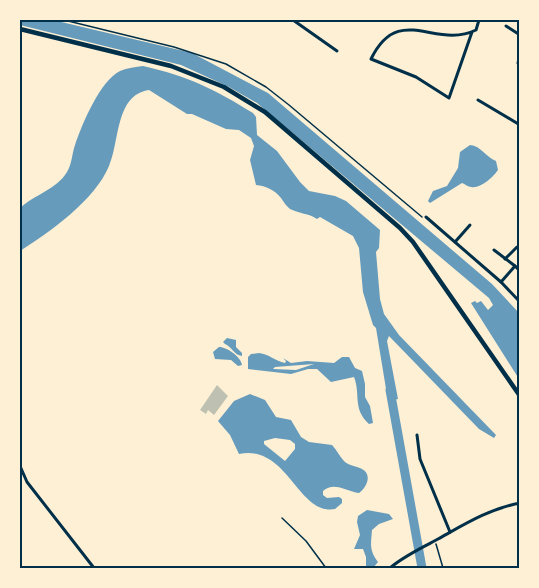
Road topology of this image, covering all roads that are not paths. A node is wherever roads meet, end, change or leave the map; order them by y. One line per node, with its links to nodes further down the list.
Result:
1 (292, 20): 7 (street)
2 (480, 20): 5 (street)
3 (506, 26): 6 (street)
4 (20, 29): 22 (main road)
5 (472, 32): 5 (street)
6 (519, 35)
7 (337, 51)
8 (519, 55): 9 (street)
9 (519, 67)
10 (478, 100): 11 (street)
11 (519, 124)
12 (426, 218): 14 (street)
13 (470, 225): 14 (street)
14 (455, 242): 20 (street)
15 (517, 247): 17 (street)
16 (494, 250): 17 (street)
17 (505, 259): 18 (street)
18 (514, 266): 19 (street); 20 (street)
19 (519, 271)
20 (501, 282): 21 (street)
21 (519, 302)
22 (519, 396)
23 (417, 435): 27 (street)
24 (20, 466): 28 (street)
25 (519, 503): 27 (street)
26 (282, 518): 29 (lane)
27 (450, 532): 30 (street)
28 (94, 568)
29 (326, 568)
30 (390, 568)

